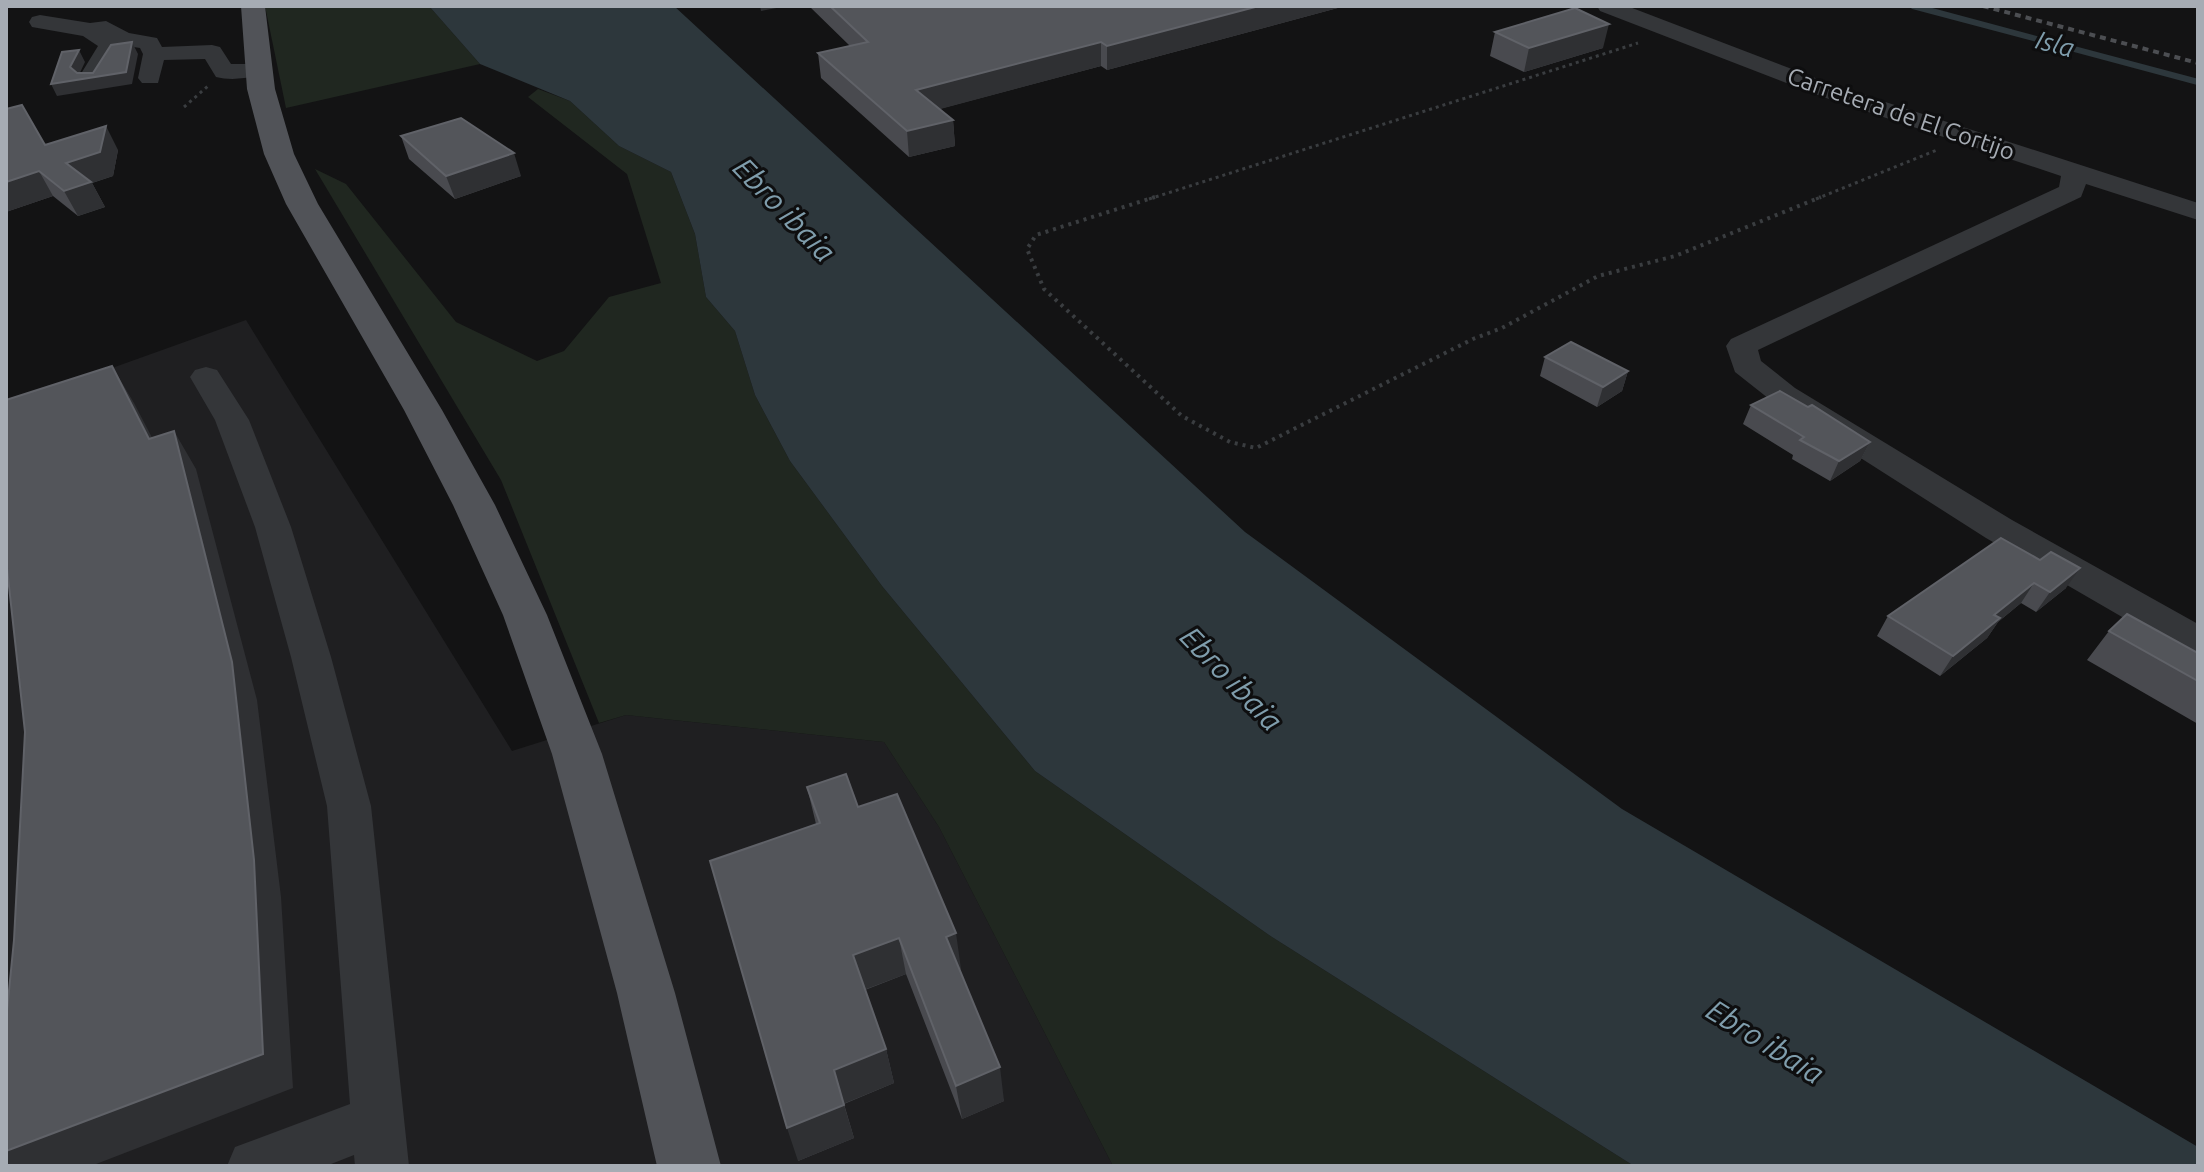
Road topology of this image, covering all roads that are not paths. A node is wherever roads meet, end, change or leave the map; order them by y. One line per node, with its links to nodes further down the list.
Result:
1 (253, 6): 8 (main road)
2 (1608, 6): 9 (street, Carretera de El Cortijo)
3 (40, 22): 4 (street)
4 (90, 30): 5 (street); 6 (street)
5 (154, 54): 7 (street); 8 (street)
6 (91, 77)
7 (150, 78)
8 (259, 79): 15 (main road)
9 (2074, 172): 10 (street, Carretera de El Cortijo); 12 (street)
10 (2198, 212)
11 (206, 377): 13 (street)
12 (2198, 639)
13 (380, 1143): 14 (street)
14 (254, 1166)
15 (689, 1166)

